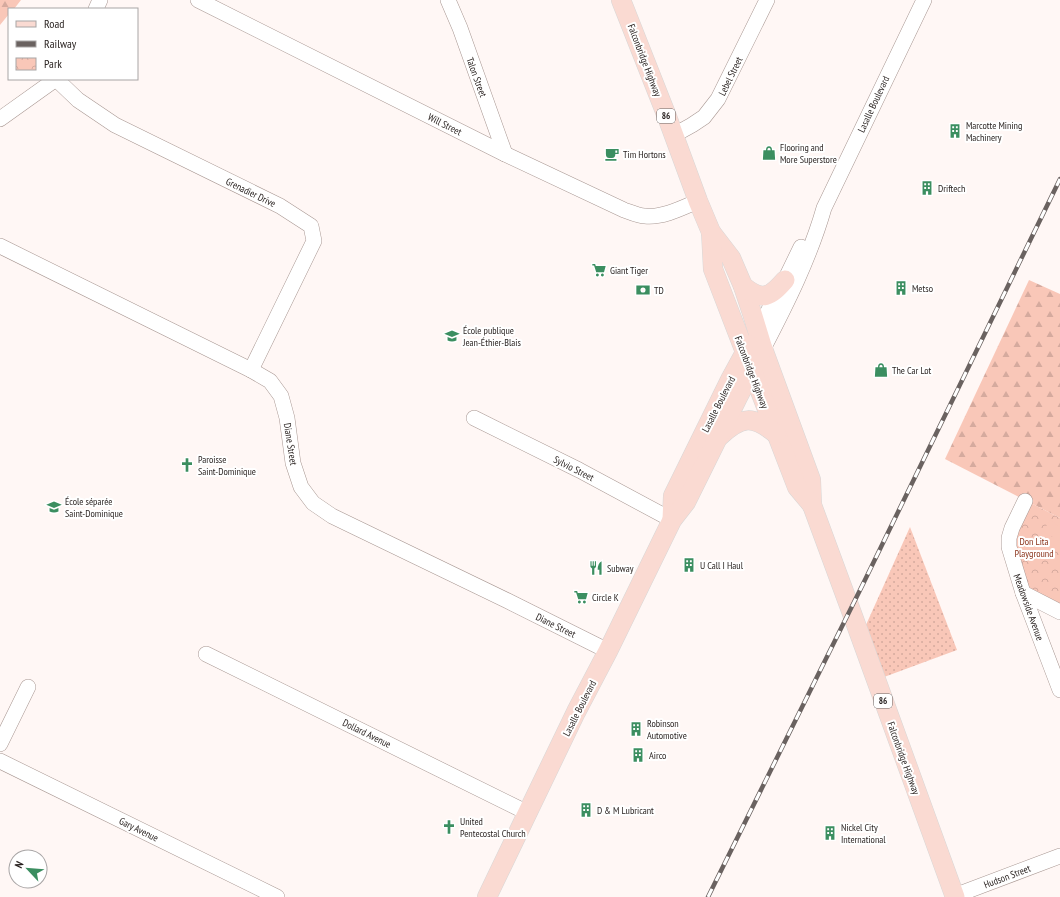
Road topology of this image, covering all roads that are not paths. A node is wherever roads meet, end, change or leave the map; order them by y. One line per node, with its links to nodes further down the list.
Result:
1 (198, 0): 10 (street, Will Street)
2 (448, 0): 10 (street, Talon Street)
3 (621, 0): 9 (main road, Falconbridge Highway / 86)
4 (767, 0): 9 (street, Lebel Street)
5 (924, 0): 12 (street, Lasalle Boulevard)
6 (55, 80): 8 (street)
7 (57, 80): 20 (street, Grenadier Drive)
8 (0, 119)
9 (674, 135): 11 (main road, Falconbridge Highway / 86)
10 (505, 154): 11 (street, Will Street)
11 (698, 201): 13 (main road, Falconbridge Highway / 86)
12 (824, 208): 15 (street, Lasalle Boulevard); 18 (street, Lasalle Boulevard)
13 (711, 232): 16 (main road, Falconbridge Highway / 86); 19 (main road, Falconbridge Highway / 86)
14 (0, 246): 20 (street, Diane Street)
15 (785, 280): 16 (main road); 17 (street, Lasalle Boulevard)
16 (743, 286): 17 (main road, Falconbridge Highway / 86)
17 (758, 330): 18 (main road, Falconbridge Highway / 86); 19 (main road, Lasalle Boulevard)
18 (764, 349): 21 (main road, Lasalle Boulevard); 26 (main road, Falconbridge Highway / 86)
19 (745, 353): 21 (main road, Falconbridge Highway / 86); 27 (main road, Lasalle Boulevard)
20 (251, 370): 30 (street, Diane Street)
21 (752, 371): 23 (main road, Falconbridge Highway / 86); 24 (main road, Lasalle Boulevard)
22 (474, 418): 27 (street, Sylvio Street)
23 (776, 434): 24 (main road); 26 (main road, Falconbridge Highway / 86)
24 (718, 436): 27 (main road, Lasalle Boulevard)
25 (1025, 501): 28 (street, Meadowside Avenue)
26 (812, 506): 40 (main road, Falconbridge Highway / 86)
27 (672, 520): 30 (main road, Lasalle Boulevard)
28 (1024, 593): 29 (street); 33 (street, Meadowside Avenue)
29 (1060, 612)
30 (608, 651): 36 (main road, Lasalle Boulevard)
31 (206, 654): 36 (street, Dollard Avenue)
32 (28, 687): 34 (street)
33 (1060, 690)
34 (0, 744)
35 (0, 761): 38 (street, Gary Avenue)
36 (528, 813): 39 (main road, Lasalle Boulevard)
37 (1060, 856): 40 (street, Hudson Street)
38 (278, 897)
39 (487, 897)
40 (954, 897)

